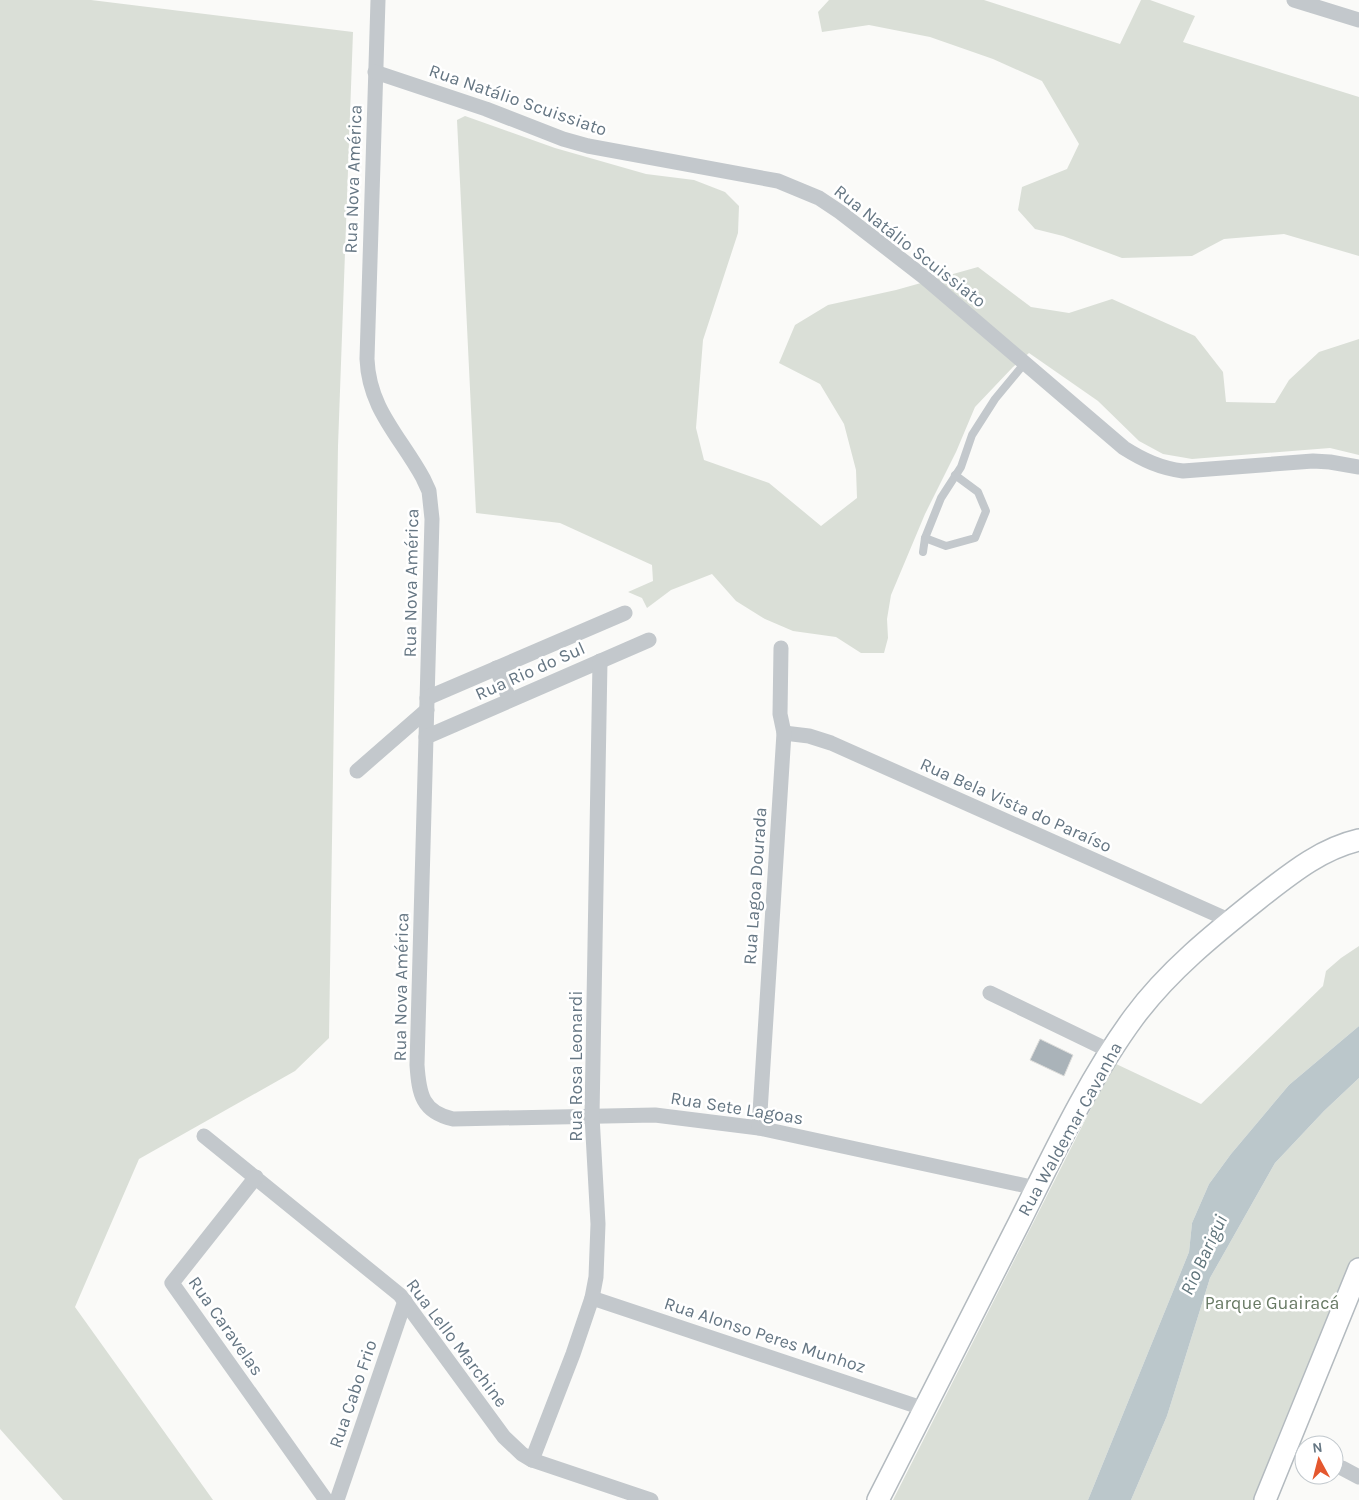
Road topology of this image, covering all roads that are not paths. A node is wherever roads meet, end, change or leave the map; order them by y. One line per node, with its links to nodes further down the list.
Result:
1 (378, 0): 4 (street, Rua Nova América)
2 (1294, 0): 3 (street)
3 (1359, 20)
4 (375, 72): 5 (street, Rua Natálio Scuissiato); 16 (street, Rua Nova América)
5 (1024, 364): 6 (street, Rua Natálio Scuissiato); 7 (lane)
6 (1359, 468)
7 (955, 475): 8 (lane); 8 (lane)
8 (925, 538): 9 (lane)
9 (923, 552)
10 (625, 613): 14 (street, Rua Rio do Sul)
11 (649, 640): 13 (street, Rua Rio do Sul)
12 (781, 648): 17 (street, Rua Lagoa Dourada)
13 (600, 661): 15 (street, Rua Rio do Sul); 25 (street, Rua Rosa Leonardi)
14 (496, 668): 15 (street); 16 (street, Rua Rio do Sul)
15 (510, 700): 18 (street, Rua Rio do Sul)
16 (427, 704): 18 (street, Rua Nova América); 19 (street, Rua Rio do Sul)
17 (784, 732): 21 (street, Rua Bela Vista do Paraíso); 26 (street, Rua Lagoa Dourada)
18 (426, 737): 24 (street, Rua Nova América)
19 (357, 771)
20 (1359, 840): 21 (street, Rua Waldemar Cavanha)
21 (1231, 920): 23 (street, Rua Waldemar Cavanha)
22 (990, 993): 23 (street)
23 (1110, 1051): 29 (street, Rua Waldemar Cavanha)
24 (430, 1108): 25 (street, Rua Sete Lagoas)
25 (592, 1116): 26 (street, Rua Sete Lagoas); 31 (street, Rua Rosa Leonardi)
26 (759, 1128): 29 (street, Rua Sete Lagoas)
27 (204, 1136): 28 (street, Rua Lello Marchine)
28 (256, 1177): 32 (street, Rua Lello Marchine); 37 (street, Rua Caravelas)
29 (1036, 1188): 33 (street, Rua Waldemar Cavanha)
30 (1359, 1269): 41 (street)
31 (592, 1298): 33 (street, Rua Alonso Peres Munhoz); 34 (street, Rua Rosa Leonardi)
32 (405, 1301): 34 (street, Rua Lello Marchine); 38 (street, Rua Cabo Frio)
33 (925, 1409): 40 (street, Rua Waldemar Cavanha)
34 (532, 1460): 39 (street, Rua Lello Marchine)
35 (1344, 1469): 36 (street)
36 (1359, 1477)
37 (326, 1500)
38 (337, 1500)
39 (651, 1500)
40 (878, 1500)
41 (1265, 1500)

